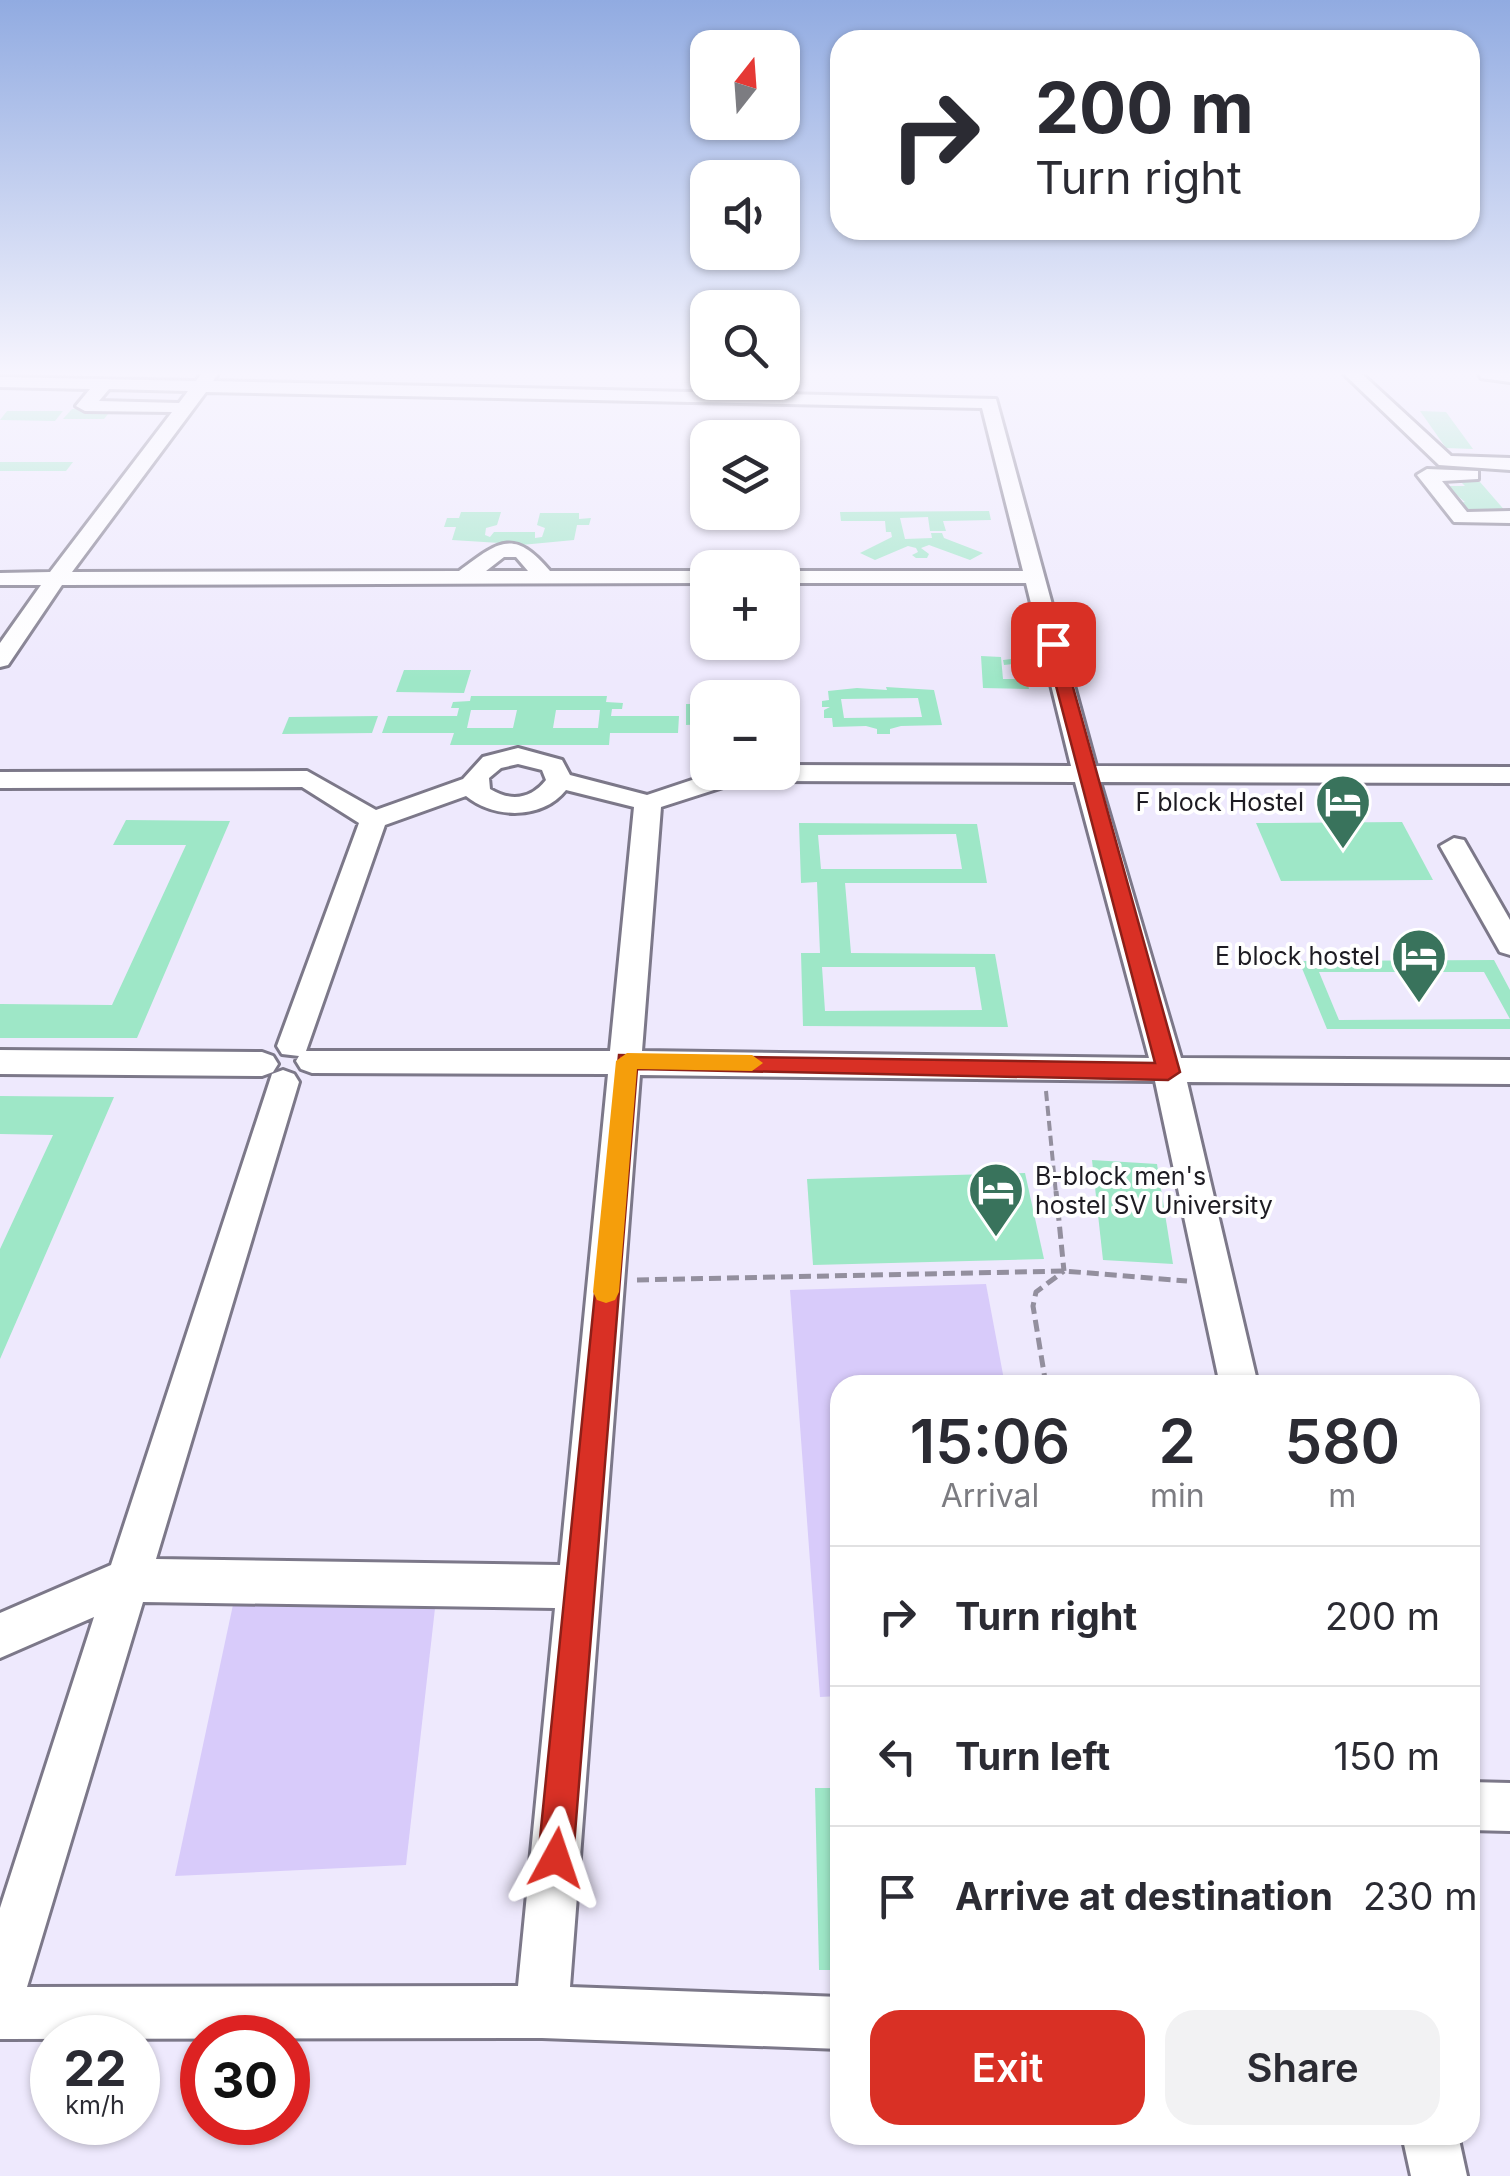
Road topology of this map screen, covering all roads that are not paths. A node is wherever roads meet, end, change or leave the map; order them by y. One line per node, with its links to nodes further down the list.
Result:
1 (134, 476): 9 (street)
2 (1009, 476): 7 (street)
3 (1426, 476): 4 (street)
4 (1510, 517)
5 (690, 577): 9 (street)
6 (800, 577): 7 (street)
7 (1036, 578): 12 (street)
8 (0, 579): 9 (street)
9 (56, 579): 10 (street)
10 (0, 660)
11 (1510, 775): 12 (street)
12 (1086, 776): 16 (street); 23 (street)
13 (0, 780): 17 (street)
14 (560, 780): 15 (street); 15 (street); 16 (street)
15 (474, 784): 17 (street)
16 (648, 803): 20 (street)
17 (374, 820): 22 (street)
18 (1454, 846): 19 (street)
19 (1510, 945)
20 (627, 1061): 22 (street); 23 (street); 27 (street)
21 (0, 1062): 22 (street)
22 (287, 1063): 26 (street)
23 (1168, 1072): 24 (street); 25 (street)
24 (1510, 1072)
25 (1237, 1375)
26 (127, 1580): 27 (street); 28 (street); 31 (street)
27 (580, 1587): 32 (street)
28 (0, 1636)
29 (1480, 1806): 30 (street)
30 (1510, 1808)
31 (4, 1960)
32 (542, 2012): 33 (street); 34 (street)
33 (0, 2013)
34 (830, 2022)
35 (1432, 2145): 36 (street)
36 (1439, 2176)

